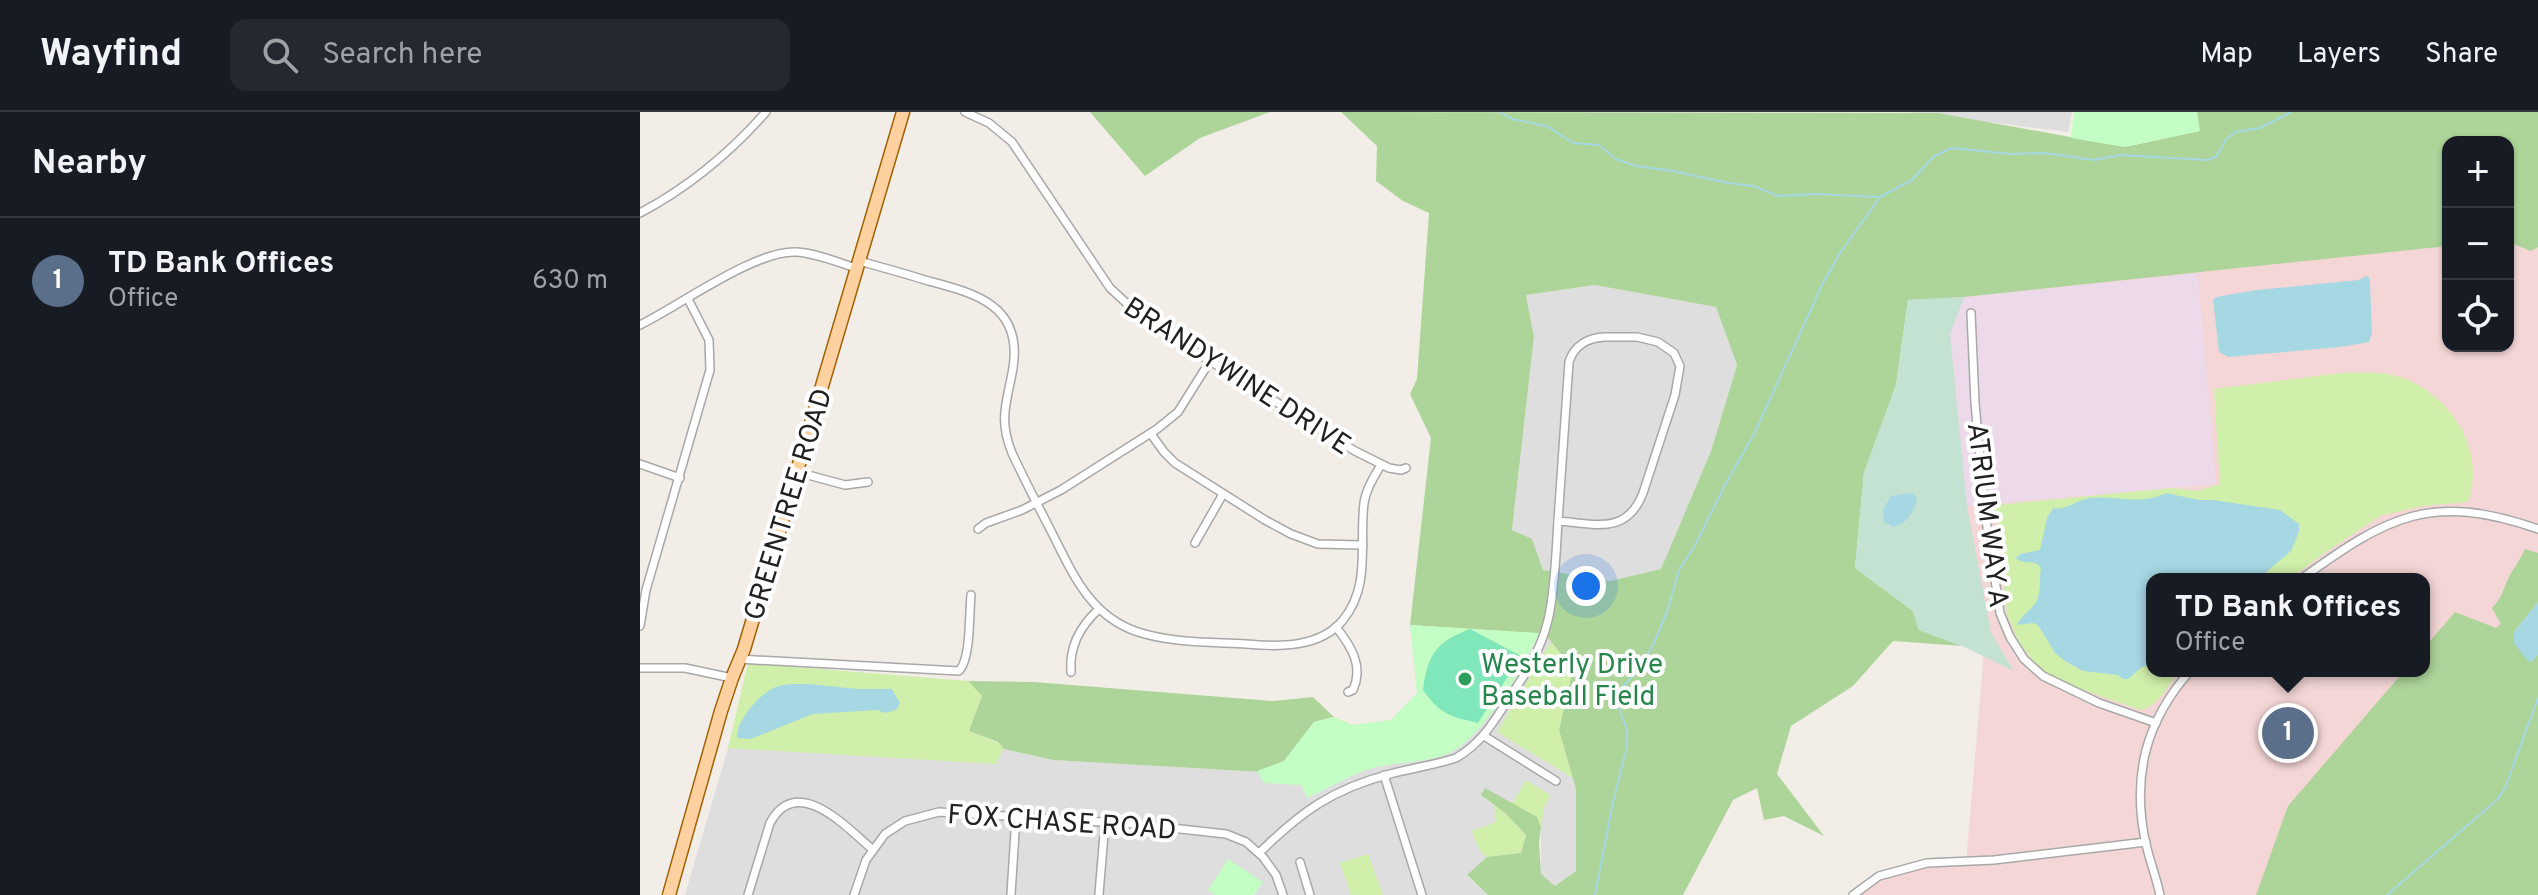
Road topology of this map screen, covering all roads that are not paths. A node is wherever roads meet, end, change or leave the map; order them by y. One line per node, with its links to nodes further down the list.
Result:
1 (766, 112): 4 (street)
2 (903, 112): 5 (main road, GREENTREE ROAD)
3 (965, 112): 9 (street, BRANDYWINE DRIVE)
4 (640, 213)
5 (857, 265): 6 (street); 14 (main road, GREENTREE ROAD); 18 (street)
6 (688, 299): 8 (street); 15 (street)
7 (1971, 313): 35 (street, ATRIUM WAY A)
8 (640, 325)
9 (1210, 361): 10 (street); 12 (street, BRANDYWINE DRIVE)
10 (1151, 434): 17 (street); 18 (street)
11 (640, 464): 15 (street)
12 (1381, 465): 13 (street, BRANDYWINE DRIVE); 23 (street)
13 (1406, 468)
14 (797, 472): 16 (street); 29 (main road, GREENTREE ROAD)
15 (680, 478): 27 (street)
16 (868, 482)
17 (1223, 494): 22 (street); 23 (street)
18 (1036, 503): 20 (street); 26 (street)
19 (1558, 521): 19 (street); 36 (street)
20 (978, 529)
21 (2538, 529): 24 (street)
22 (1195, 543)
23 (1363, 545): 28 (street)
24 (2310, 573)
25 (971, 595): 29 (street)
26 (1099, 609): 28 (street); 31 (street)
27 (640, 626)
28 (1336, 627): 34 (street)
29 (738, 659): 33 (main road, GREENTREE ROAD)
30 (640, 668): 33 (street)
31 (1071, 672)
32 (2185, 677): 35 (street)
33 (732, 678): 47 (main road, GREENTREE ROAD)
34 (1348, 692)
35 (2156, 723): 41 (street)
36 (1484, 736): 37 (street); 38 (street)
37 (1384, 775): 43 (street); 52 (street)
38 (1556, 781)
39 (1016, 817): 40 (street, FOX CHASE ROAD); 42 (street, FOX CHASE ROAD); 45 (street)
40 (1105, 822): 43 (street, FOX CHASE ROAD); 46 (street)
41 (2146, 842): 53 (street); 54 (street)
42 (872, 849): 48 (street); 49 (street, FOX CHASE ROAD)
43 (1259, 853): 50 (street, FOX CHASE ROAD)
44 (1300, 862): 51 (street)
45 (1011, 894)
46 (1099, 894)
47 (669, 895)
48 (748, 895)
49 (854, 895)
50 (1283, 895)
51 (1310, 895)
52 (1422, 895)
53 (1853, 895)
54 (2160, 895)

